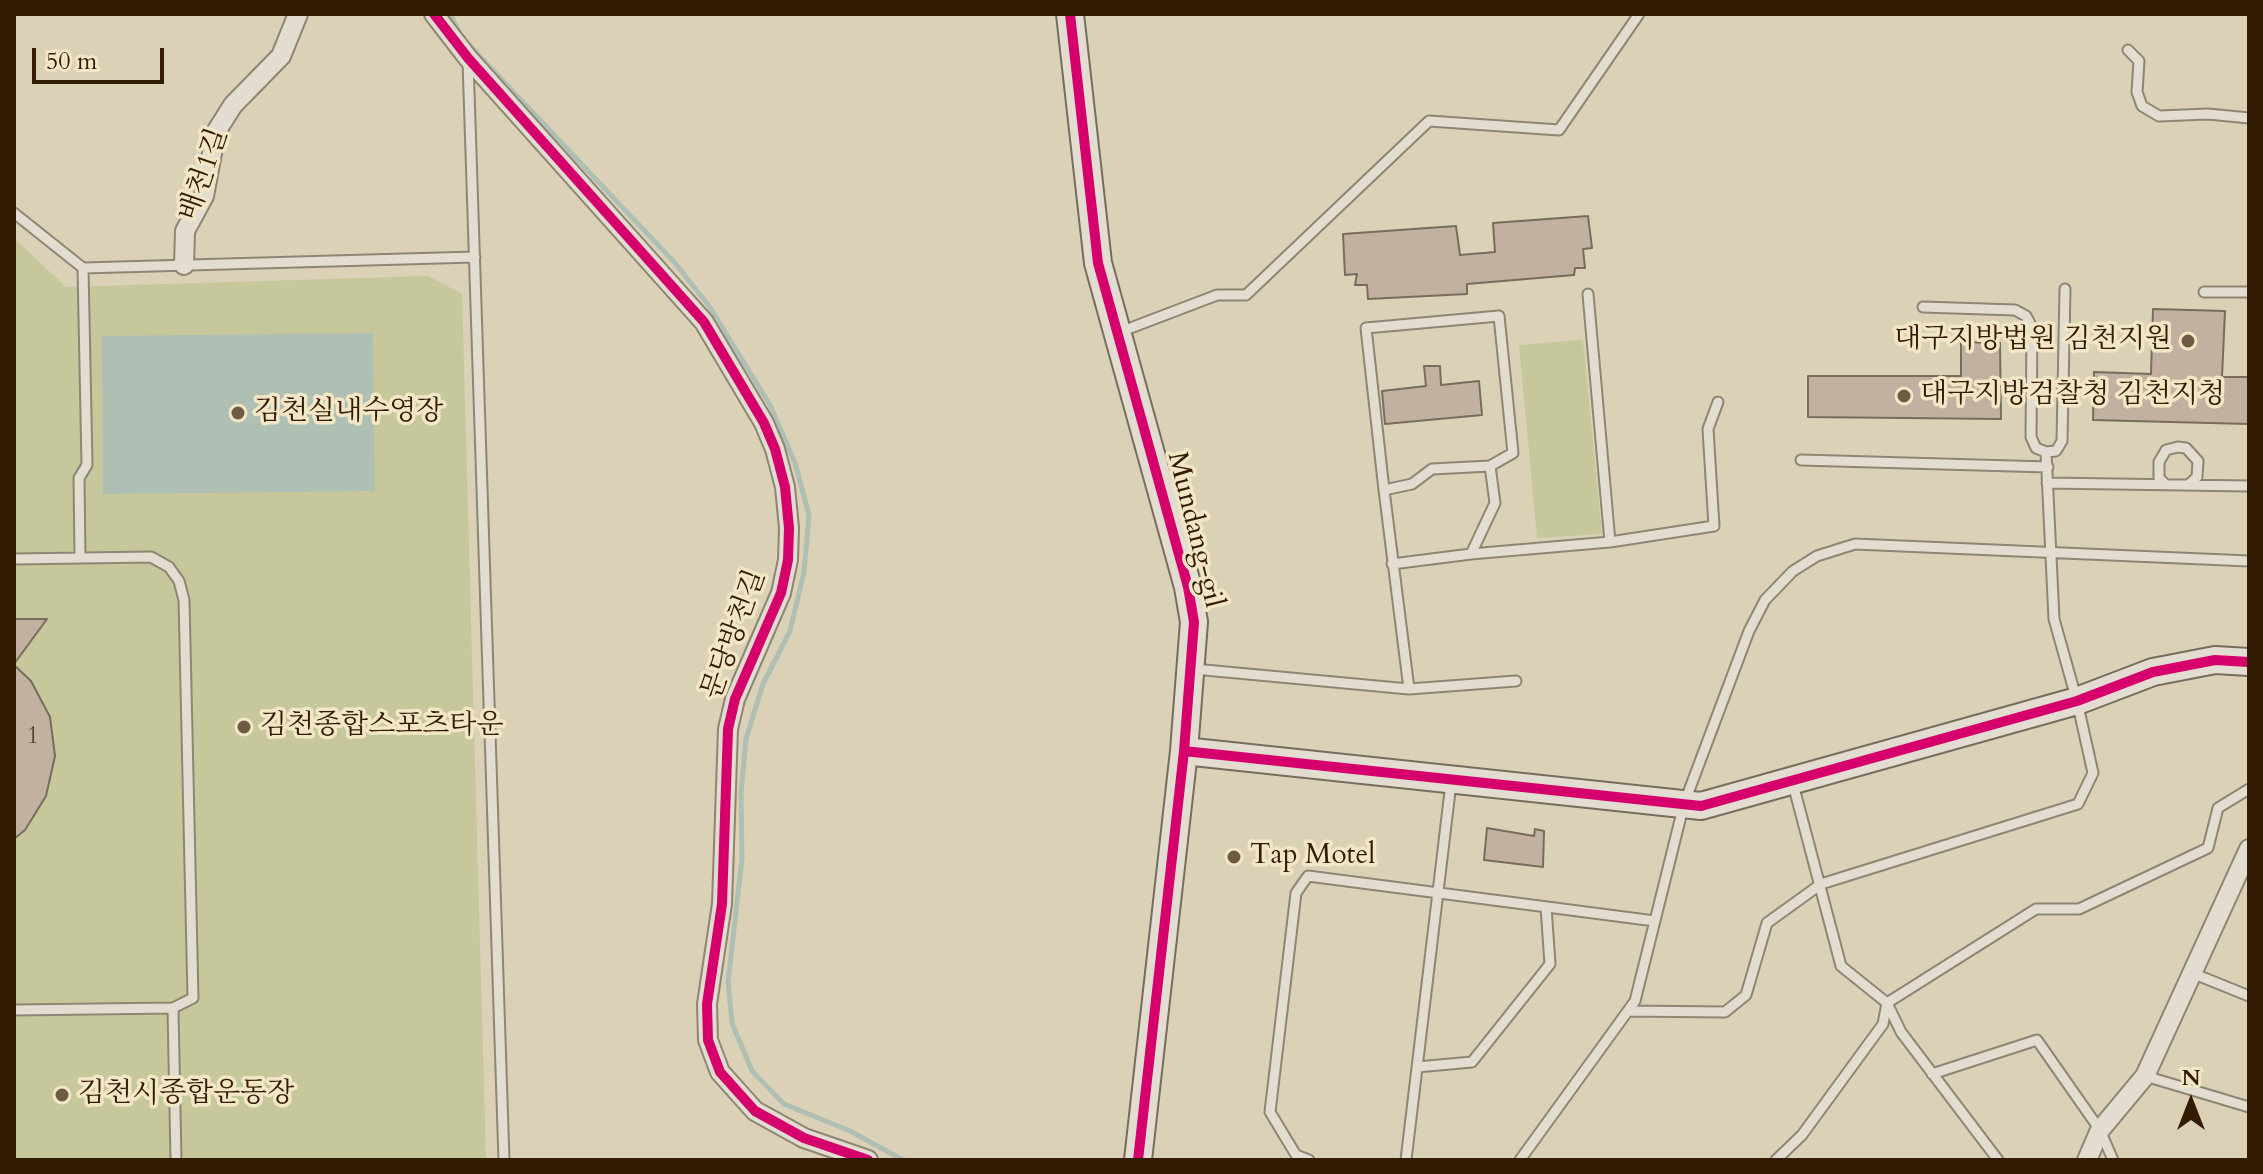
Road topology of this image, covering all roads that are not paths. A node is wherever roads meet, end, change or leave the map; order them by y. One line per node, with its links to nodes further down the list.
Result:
1 (298, 14): 10 (street, 배천1길)
2 (434, 14): 6 (street, 문당방천길)
3 (1070, 14): 17 (street, Mundang-gil)
4 (1639, 14): 17 (lane)
5 (2128, 50): 7 (lane)
6 (468, 58): 9 (lane); 63 (street, 문당방천길)
7 (2249, 118)
8 (14, 213): 11 (lane)
9 (475, 257): 10 (lane); 62 (lane)
10 (184, 265): 11 (lane)
11 (83, 268): 31 (lane)
12 (2065, 289): 19 (lane)
13 (2204, 292): 14 (lane)
14 (2249, 292)
15 (1588, 294): 28 (lane)
16 (1923, 307): 19 (lane)
17 (1117, 333): 36 (street, Mundang-gil)
18 (1718, 402): 28 (lane)
19 (2046, 452): 22 (lane)
20 (1801, 460): 22 (lane)
21 (1490, 466): 27 (lane); 27 (lane); 30 (lane)
22 (2048, 467): 23 (lane)
23 (2047, 483): 24 (lane); 29 (lane)
24 (2165, 484): 25 (lane); 25 (lane)
25 (2188, 485): 26 (lane)
26 (2249, 486)
27 (1384, 490): 34 (lane)
28 (1610, 542): 30 (lane)
29 (2051, 552): 33 (lane); 39 (lane); 44 (lane)
30 (1471, 554): 34 (lane)
31 (80, 558): 32 (lane); 53 (lane)
32 (14, 559)
33 (2249, 561)
34 (1392, 564): 38 (lane)
35 (2249, 662): 39 (street)
36 (1191, 669): 38 (lane); 40 (street, Mundang-gil)
37 (1516, 681): 38 (lane)
38 (1409, 689)
39 (2077, 701): 42 (street); 46 (lane)
40 (1184, 751): 41 (street); 64 (street, Mundang-gil)
41 (1451, 780): 44 (street); 47 (lane)
42 (1792, 781): 44 (street); 46 (lane)
43 (2249, 789): 52 (lane)
44 (1684, 804): 49 (lane)
45 (2249, 849): 50 (street)
46 (1821, 884): 52 (lane); 55 (lane)
47 (1438, 893): 48 (lane); 56 (lane); 65 (lane)
48 (1546, 907): 49 (lane); 56 (lane)
49 (1655, 921): 55 (lane)
50 (2192, 973): 51 (lane); 58 (street)
51 (2249, 996)
52 (1887, 1003): 57 (lane); 68 (lane)
53 (173, 1008): 54 (lane); 61 (lane)
54 (14, 1010)
55 (1628, 1011): 67 (lane)
56 (1417, 1067): 66 (lane)
57 (1932, 1074): 60 (lane); 69 (lane)
58 (2145, 1076): 59 (lane); 60 (street)
59 (2249, 1107)
60 (2100, 1130): 70 (street); 71 (lane)
61 (176, 1160)
62 (504, 1160)
63 (868, 1160)
64 (1138, 1160)
65 (1309, 1160)
66 (1406, 1160)
67 (1520, 1160)
68 (1776, 1160)
69 (1998, 1160)
70 (2087, 1160)
71 (2113, 1160)

